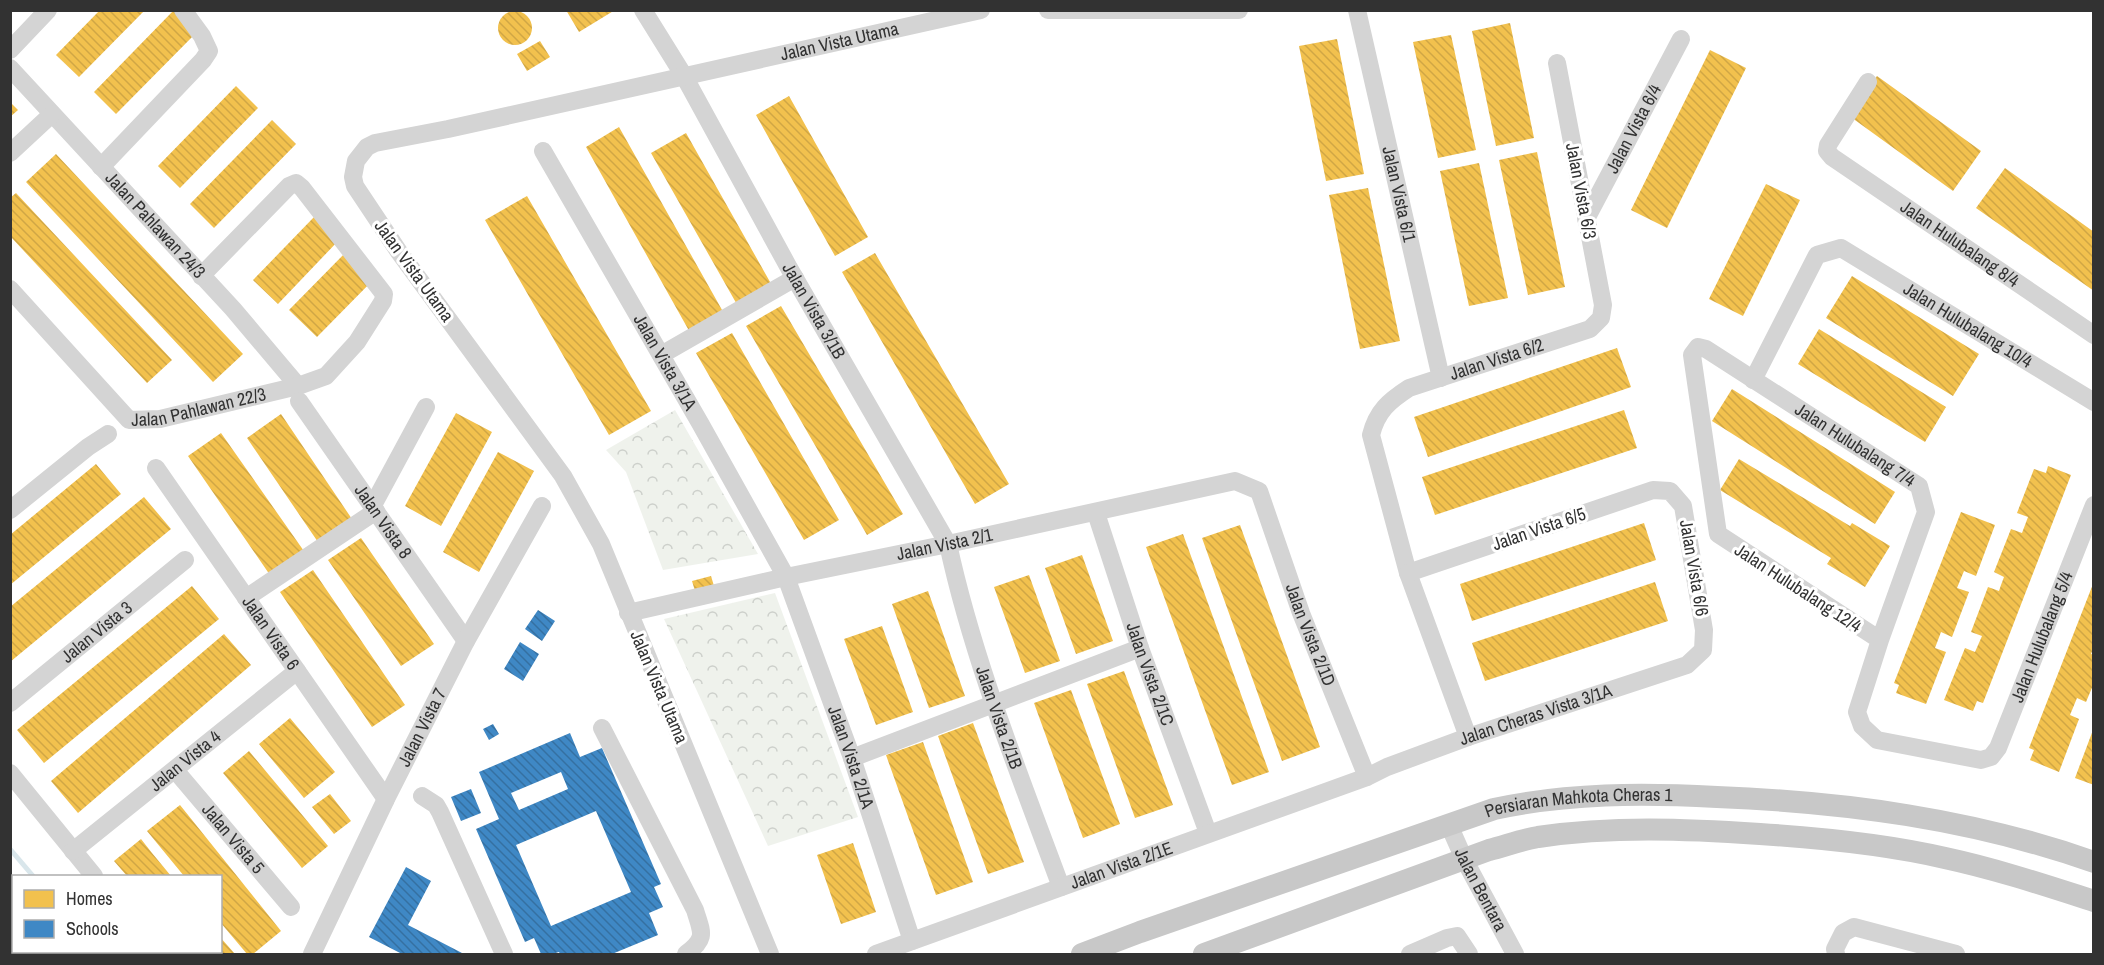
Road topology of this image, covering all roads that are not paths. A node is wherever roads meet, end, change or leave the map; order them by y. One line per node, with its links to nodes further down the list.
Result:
1 (48, 10): 9 (street)
2 (183, 10): 17 (street)
3 (644, 10): 12 (street, Jalan Vista 3/1B)
4 (981, 10): 12 (street, Jalan Vista Utama)
5 (1048, 10): 6 (street)
6 (1239, 10)
7 (1357, 10): 25 (street, Jalan Vista 6/1)
8 (1681, 39): 18 (street, Jalan Vista 6/4)
9 (10, 50)
10 (1557, 63): 18 (street, Jalan Vista 6/3)
11 (10, 68): 14 (street, Jalan Pahlawan 24/3)
12 (684, 76): 20 (street, Jalan Vista 3/1B); 45 (street, Jalan Vista Utama)
13 (1868, 82): 23 (street, Jalan Hulubalang 8/4)
14 (52, 114): 16 (street); 17 (street, Jalan Pahlawan 24/3)
15 (543, 151): 24 (street, Jalan Vista 3/1A)
16 (10, 153)
17 (101, 167): 19 (street, Jalan Pahlawan 24/3)
18 (1586, 219): 22 (street, Jalan Vista 6/3)
19 (201, 276): 27 (street, Jalan Pahlawan 24/3); 27 (street, Jalan Pahlawan 22/3)
20 (795, 278): 24 (street); 40 (street, Jalan Vista 3/1B)
21 (10, 289): 27 (street, Jalan Pahlawan 22/3)
22 (1601, 318): 25 (street, Jalan Vista 6/2)
23 (2094, 335)
24 (661, 355): 43 (street, Jalan Vista 3/1A)
25 (1441, 378): 42 (street, Jalan Vista 6/2)
26 (1753, 381): 28 (street, Jalan Hulubalang 10/4); 39 (street, Jalan Hulubalang 7/4); 46 (street, Jalan Hulubalang 7/4)
27 (299, 393): 36 (street, Jalan Vista 8)
28 (2094, 402)
29 (426, 407): 36 (street)
30 (108, 434): 37 (street)
31 (156, 468): 44 (street, Jalan Vista 6)
32 (1260, 491): 38 (street, Jalan Vista 2/1); 59 (street, Jalan Vista 2/1D)
33 (1671, 491): 42 (street, Jalan Vista 6/5); 49 (street, Jalan Vista 6/6)
34 (2094, 504): 53 (street, Jalan Hulubalang 5/4)
35 (542, 506): 47 (street, Jalan Vista 7)
36 (374, 509): 44 (street); 47 (street, Jalan Vista 8)
37 (10, 510)
38 (1096, 513): 40 (street, Jalan Vista 2/1); 48 (street, Jalan Vista 2/1C)
39 (1718, 534): 46 (street, Jalan Hulubalang 12/4)
40 (948, 544): 43 (street, Jalan Vista 2/1); 52 (street, Jalan Vista 2/1B)
41 (185, 560): 51 (street, Jalan Vista 3)
42 (1408, 573): 55 (street)
43 (786, 577): 45 (street, Jalan Vista 2/1); 56 (street, Jalan Vista 2/1A)
44 (246, 598): 50 (street, Jalan Vista 6)
45 (628, 613): 75 (street, Jalan Vista Utama)
46 (1880, 640): 53 (street, Jalan Hulubalang 7/4)
47 (466, 641): 61 (street, Jalan Vista 7)
48 (1140, 648): 52 (street); 63 (street, Jalan Vista 2/1C)
49 (1703, 650): 55 (street, Jalan Cheras Vista 3/1A)
50 (297, 670): 57 (street, Jalan Vista 4); 61 (street, Jalan Vista 6)
51 (10, 703)
52 (994, 704): 56 (street); 68 (street, Jalan Vista 2/1B)
53 (1862, 726)
54 (602, 728): 74 (street)
55 (1468, 737): 59 (street, Jalan Cheras Vista 3/1A)
56 (852, 758): 71 (street, Jalan Vista 2/1A)
57 (175, 770): 64 (street, Jalan Vista 4); 70 (street, Jalan Vista 5)
58 (10, 773): 64 (street)
59 (1366, 777): 63 (street, Jalan Vista 2/1E)
60 (422, 796): 73 (street)
61 (386, 799): 72 (street, Jalan Vista 7)
62 (1449, 825): 65 (street, Jalan Bentara); 66 (main road, Persiaran Mahkota Cheras 1); 77 (main road, Persiaran Mahkota Cheras 1)
63 (1208, 833): 68 (street, Jalan Vista 2/1E)
64 (73, 851): 67 (street)
65 (1464, 859): 69 (main road, Persiaran Mahkota Cheras 1); 78 (main road, Persiaran Mahkota Cheras 1); 81 (street, Jalan Bentara)
66 (2094, 862)
67 (93, 875)
68 (1061, 887): 71 (street, Jalan Vista 2/1E)
69 (2094, 901)
70 (291, 907)
71 (912, 941): 76 (street, Jalan Vista 2/1E)
72 (312, 954)
73 (504, 954)
74 (686, 954)
75 (770, 954)
76 (876, 954)
77 (1082, 954)
78 (1204, 954)
79 (1410, 954): 80 (street)
80 (1469, 954)
81 (1515, 954)
82 (1836, 954): 83 (street)
83 (1956, 954)

